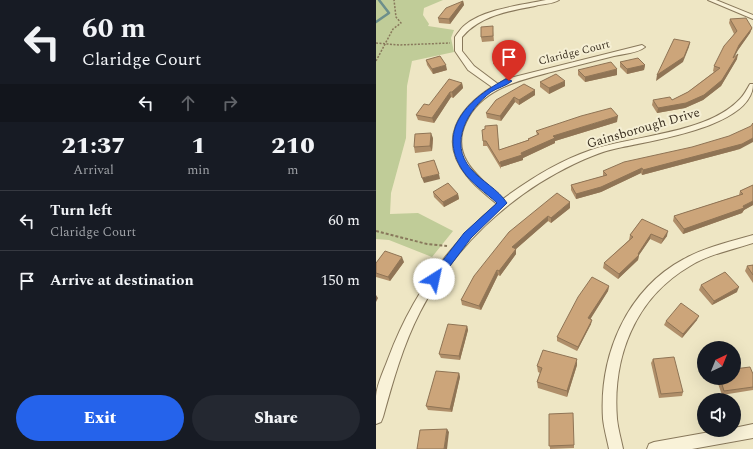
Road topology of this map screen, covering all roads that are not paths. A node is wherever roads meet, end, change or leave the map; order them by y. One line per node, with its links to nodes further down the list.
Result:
1 (556, 0): 5 (street)
2 (711, 0): 3 (street)
3 (753, 17)
4 (642, 47): 5 (street, Claridge Court)
5 (496, 86): 7 (street, Claridge Court)
6 (753, 86): 7 (street, Gainsborough Drive)
7 (502, 203): 9 (street, Gainsborough Drive)
8 (753, 239): 11 (street)
9 (376, 417)
10 (753, 431): 12 (street)
11 (616, 449)
12 (654, 449)

